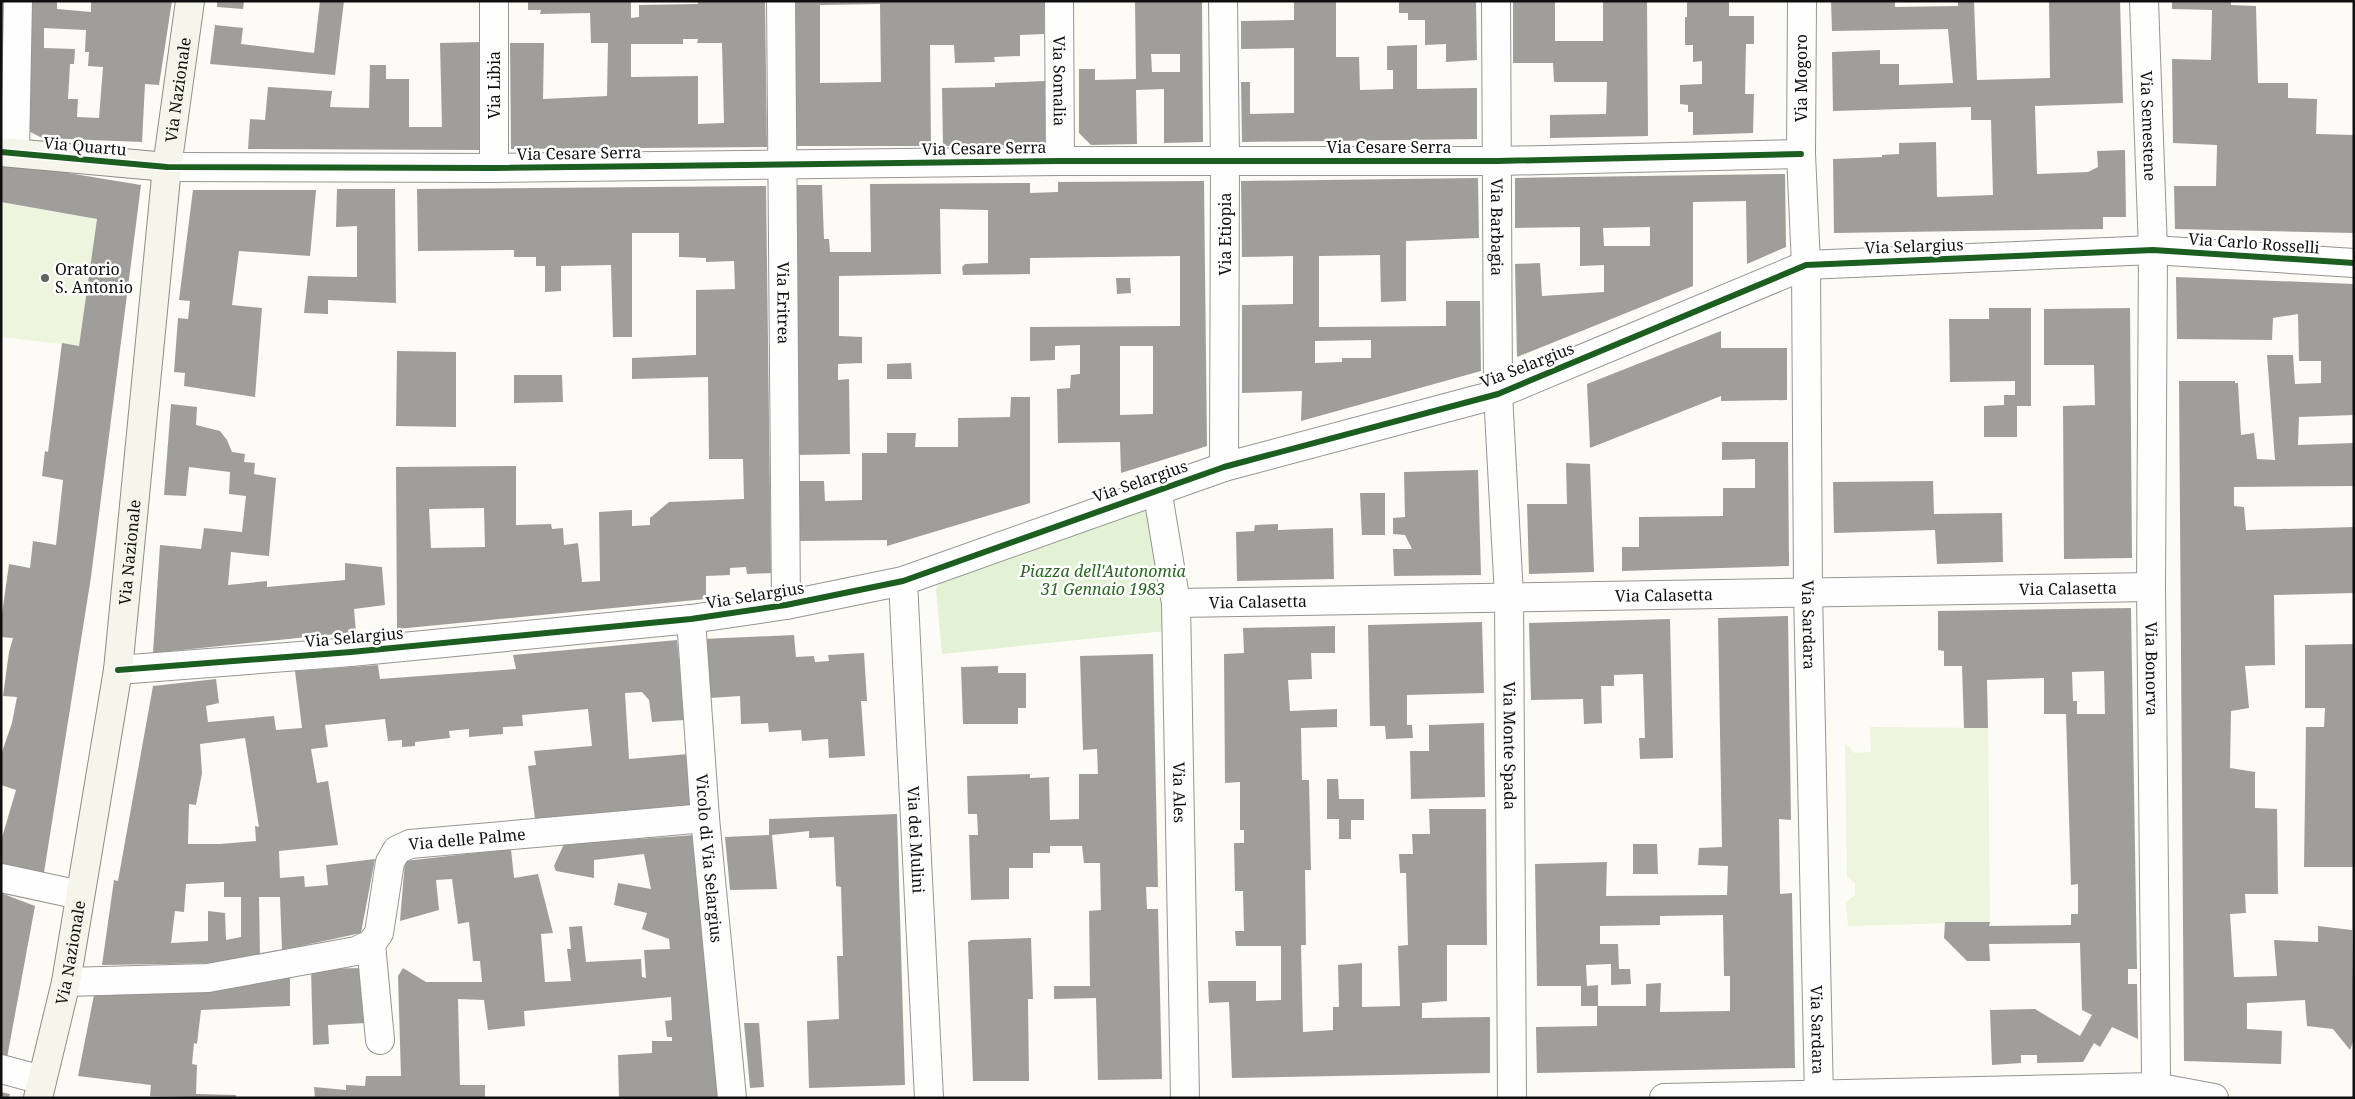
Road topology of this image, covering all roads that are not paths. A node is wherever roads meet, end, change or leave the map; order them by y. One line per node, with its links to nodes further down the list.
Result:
1 (18, 1): 10 (street)
2 (190, 1): 16 (street, Via Nazionale)
3 (494, 1): 17 (street, Via Libia)
4 (781, 1): 15 (street, Via Eritrea)
5 (1060, 1): 12 (street, Via Somalia)
6 (1222, 1): 13 (street, Via Etiopia)
7 (1496, 1): 14 (street, Via Barbagia)
8 (1802, 1): 11 (street, Via Mogoro)
9 (2144, 1): 18 (street, Via Semestene)
10 (8, 152): 16 (street, Via Quartu)
11 (1801, 154): 14 (street, Via Cesare Serra); 20 (street, Via Sardara)
12 (1060, 161): 13 (street, Via Cesare Serra); 15 (street, Via Cesare Serra)
13 (1225, 161): 14 (street, Via Cesare Serra); 22 (street, Via Etiopia)
14 (1498, 161): 21 (street, Via Barbagia)
15 (782, 165): 17 (street, Via Cesare Serra); 29 (street, Via Eritrea)
16 (167, 167): 17 (street, Via Cesare Serra); 31 (street, Via Nazionale)
17 (494, 168)
18 (2153, 250): 19 (street, Via Carlo Rosselli); 20 (street, Via Selargius); 25 (street, Via Bonorva)
19 (2354, 263)
20 (1806, 265): 21 (street, Via Selargius); 26 (street, Via Sardara)
21 (1498, 394): 22 (street, Via Selargius); 27 (street, Via Monte Spada)
22 (1224, 467): 23 (street, Via Selargius)
23 (1157, 489): 24 (street, Via Selargius); 28 (street, Via Ales)
24 (903, 581): 29 (street, Via Selargius); 43 (street, Via dei Mulini)
25 (2151, 587): 26 (street, Via Calasetta); 39 (street, Via Bonorva)
26 (1808, 592): 27 (street, Via Calasetta); 41 (street, Via Sardara)
27 (1509, 596): 28 (street, Via Calasetta); 45 (street, Via Monte Spada)
28 (1176, 603): 44 (street, Via Ales)
29 (786, 605): 30 (street, Via Selargius)
30 (691, 619): 31 (street, Via Selargius); 32 (street, Vicolo di Via Selargius)
31 (118, 670): 34 (street, Via Nazionale)
32 (705, 818): 35 (street, Via delle Palme); 42 (street, Vicolo di Via Selargius)
33 (1, 878): 34 (street)
34 (80, 895): 36 (street, Via Nazionale)
35 (371, 944): 36 (street); 37 (street)
36 (66, 982): 40 (street, Via Nazionale)
37 (380, 1040)
38 (1, 1069): 40 (street)
39 (2155, 1087): 41 (street); 47 (street)
40 (40, 1089)
41 (1819, 1097): 46 (street)
42 (732, 1098)
43 (929, 1098)
44 (1185, 1098)
45 (1512, 1098)
46 (1664, 1098)
47 (2214, 1098)

